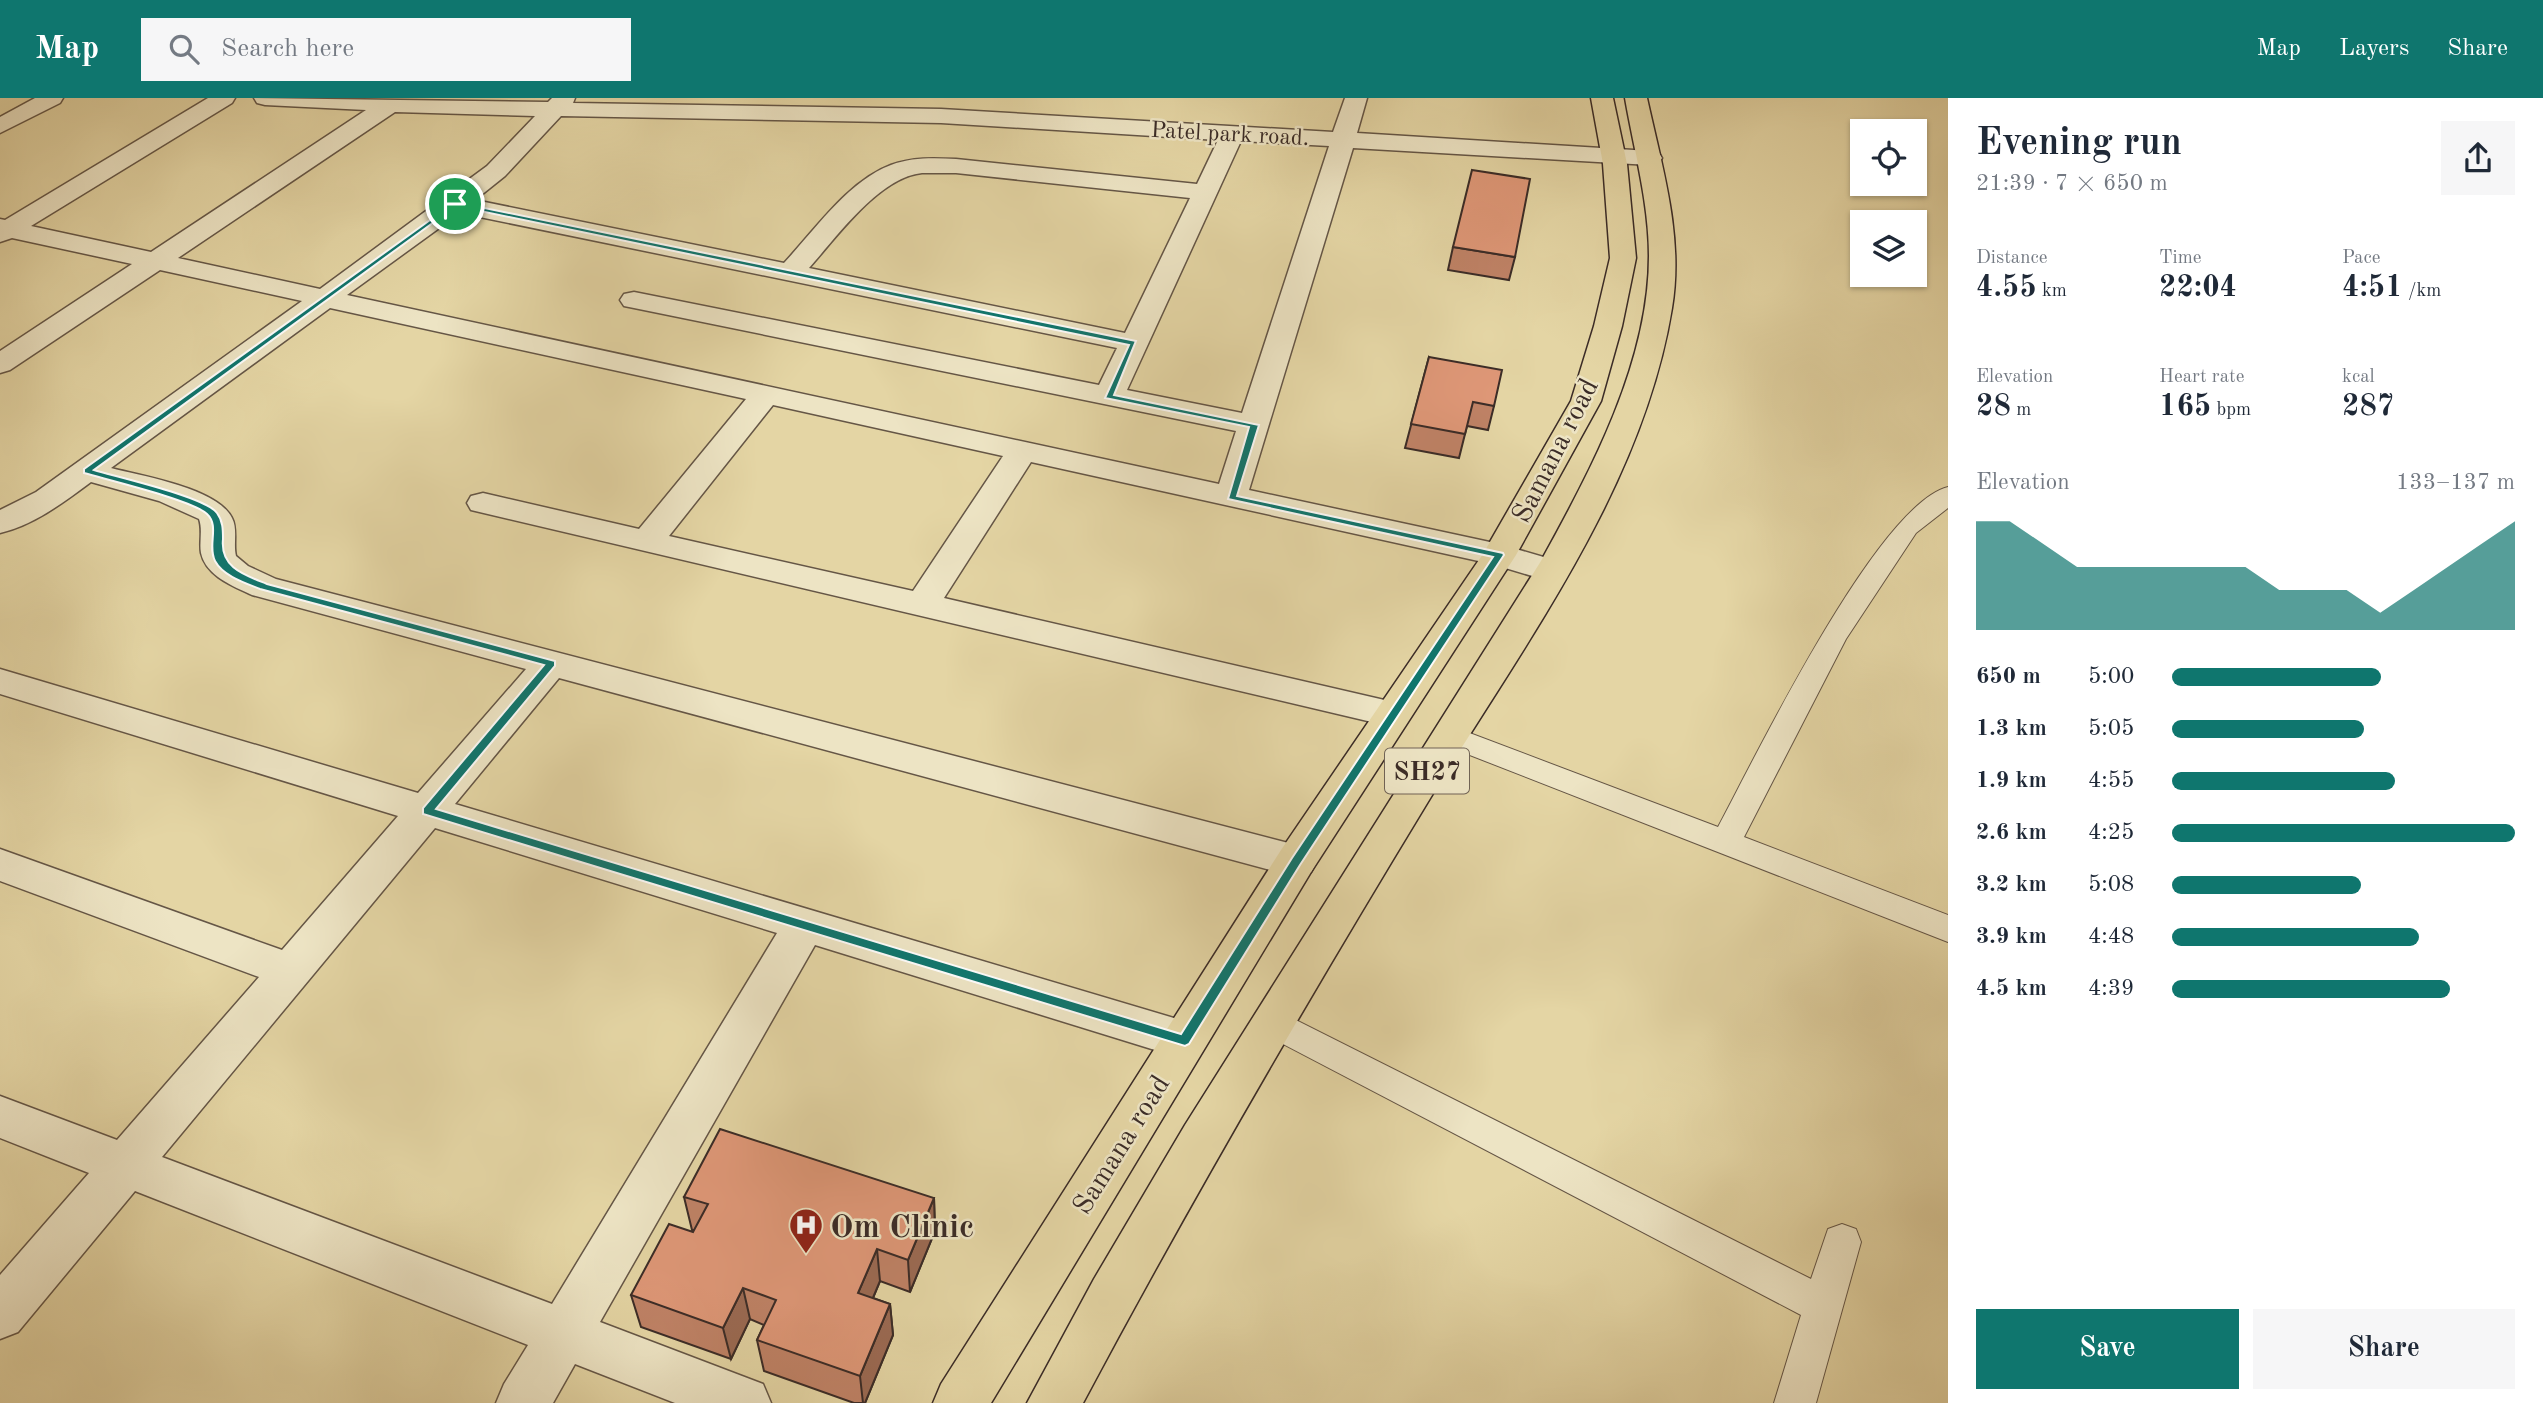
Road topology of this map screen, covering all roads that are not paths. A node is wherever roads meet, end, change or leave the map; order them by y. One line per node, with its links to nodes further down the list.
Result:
1 (52, 98): 13 (street)
2 (224, 98): 19 (street)
3 (265, 98): 8 (street, Patel park road.)
4 (958, 98): 12 (street)
5 (1356, 98): 15 (street)
6 (1602, 98): 16 (main road, Samana road / SH27)
7 (1636, 98): 16 (main road, Samana road / SH27)
8 (376, 103): 9 (street, Patel park road.); 20 (street)
9 (559, 104): 10 (street, Patel park road.); 18 (street)
10 (695, 105): 11 (street, Patel park road.)
11 (806, 106): 12 (street, Patel park road.)
12 (941, 116): 14 (street, Patel park road.)
13 (0, 126)
14 (1233, 133): 15 (street, Patel park road.); 17 (street)
15 (1344, 139): 16 (street, Patel park road.); 28 (street)
16 (1631, 157): 36 (main road, Samana road / SH27); 37 (main road, Samana road / SH27)
17 (1205, 192): 21 (street); 24 (street)
18 (455, 204): 21 (street); 22 (street)
19 (3, 230): 20 (street)
20 (156, 261): 22 (street); 25 (street)
21 (791, 272): 24 (street)
22 (325, 300): 26 (street); 30 (street)
23 (634, 300): 27 (street)
24 (1133, 343): 27 (street)
25 (0, 364)
26 (765, 395): 29 (street); 35 (street)
27 (1108, 396): 28 (street)
28 (1254, 425): 32 (street)
29 (1022, 451): 32 (street); 38 (street)
30 (87, 471): 34 (street); 39 (street)
31 (1948, 495): 44 (lane)
32 (1231, 497): 36 (street)
33 (483, 503): 35 (street)
34 (0, 523)
35 (647, 541): 38 (street)
36 (1499, 555): 37 (street); 41 (main road, Samana road / SH27)
37 (1552, 571): 42 (main road, Samana road / SH27)
38 (922, 605): 41 (street)
39 (551, 663): 43 (street); 45 (street)
40 (0, 681): 43 (street)
41 (1393, 714): 45 (main road, Samana road / SH27)
42 (1449, 736): 44 (lane); 50 (main road, Samana road / SH27)
43 (427, 811): 47 (street); 49 (street)
44 (1725, 843): 48 (lane)
45 (1296, 862): 51 (main road, Samana road / SH27)
46 (0, 864): 49 (street)
47 (804, 926): 51 (street); 57 (street)
48 (1948, 929)
49 (292, 971): 53 (street)
50 (1274, 1023): 55 (lane); 61 (main road, Samana road / SH27)
51 (1185, 1040): 60 (main road, Samana road / SH27)
52 (0, 1117): 53 (street)
53 (128, 1166): 56 (street); 57 (street)
54 (1842, 1242): 55 (lane)
55 (1823, 1306): 62 (lane)
56 (0, 1314)
57 (563, 1333): 58 (street); 59 (street)
58 (523, 1403)
59 (744, 1403)
60 (960, 1403)
61 (1054, 1403)
62 (1795, 1403)

